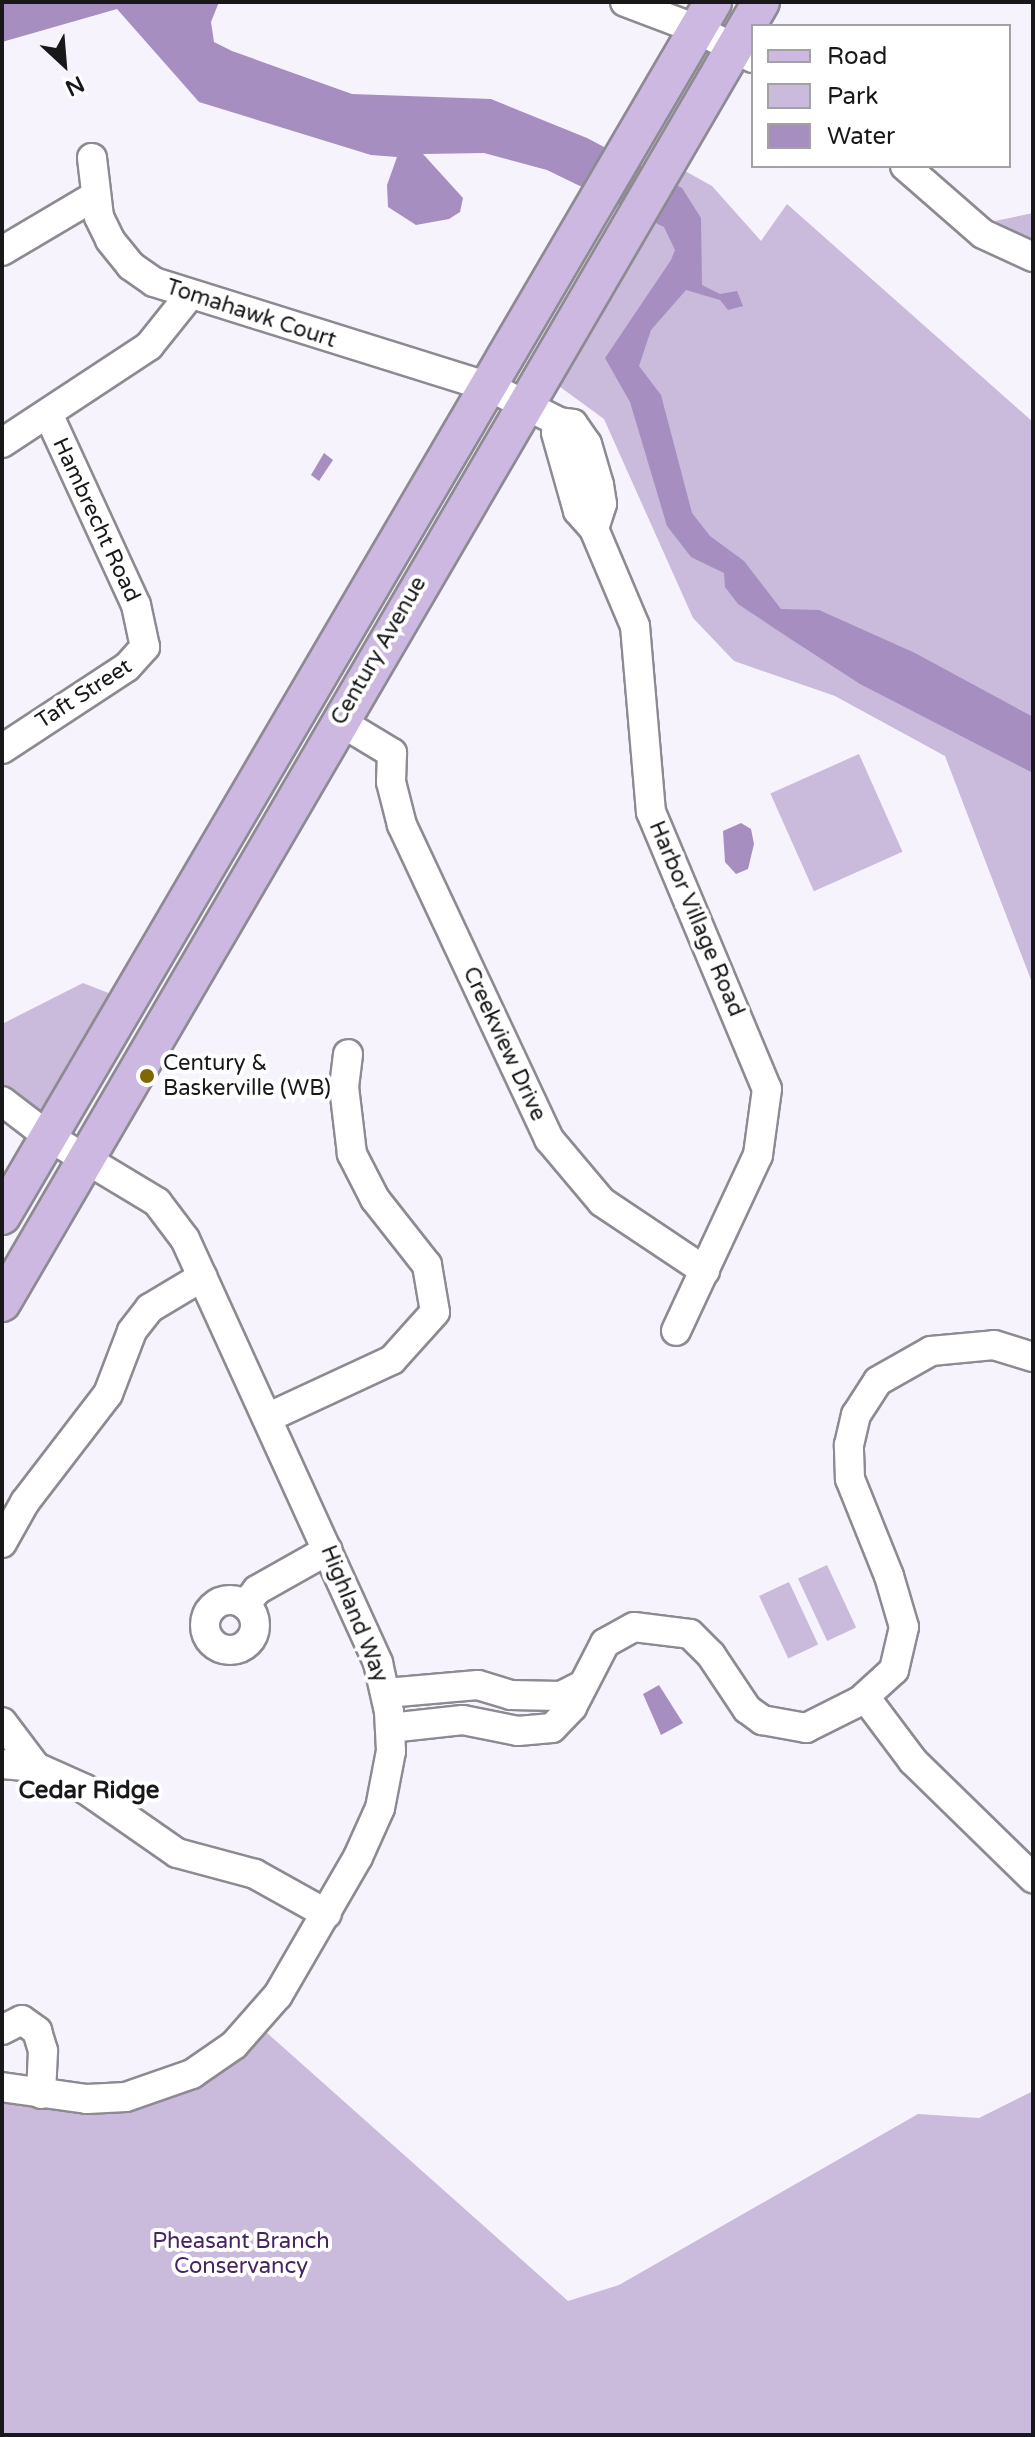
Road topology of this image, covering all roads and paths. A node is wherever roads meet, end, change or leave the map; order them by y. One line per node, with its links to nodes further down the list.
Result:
1 (625, 2): 3 (street)
2 (761, 2): 4 (main road, Century Avenue)
3 (705, 16): 6 (street); 13 (main road, Century Avenue)
4 (753, 24)
5 (751, 30): 6 (main road, Century Avenue)
6 (743, 53): 14 (main road, Century Avenue)
7 (92, 158): 9 (street, Tomahawk Court)
8 (907, 168): 11 (street)
9 (95, 196): 10 (street); 12 (street, Tomahawk Court)
10 (2, 251)
11 (1033, 257)
12 (189, 296): 13 (street, Tomahawk Court); 15 (street)
13 (490, 387): 14 (street, Harbor Village Road); 22 (main road, Century Avenue)
14 (524, 403): 18 (main road, Century Avenue); 25 (street, Harbor Village Road)
15 (48, 414): 16 (street); 17 (street, Hambrecht Road)
16 (2, 443)
17 (144, 626): 19 (street, Taft Street)
18 (339, 721): 23 (main road, Century Avenue); 25 (street, Creekview Drive)
19 (2, 749)
20 (348, 1054): 30 (street)
21 (2, 1101): 22 (street, Highland Way)
22 (49, 1137): 23 (street, Highland Way); 24 (main road, Century Avenue)
23 (86, 1161): 26 (street, Highland Way); 27 (main road, Century Avenue)
24 (2, 1216)
25 (705, 1271): 28 (street)
26 (202, 1277): 30 (street, Highland Way); 31 (street)
27 (2, 1303)
28 (676, 1331)
29 (1033, 1357): 36 (street)
30 (267, 1418): 32 (street, Highland Way)
31 (2, 1543)
32 (328, 1550): 33 (street); 35 (street, Highland Way)
33 (245, 1605)
34 (579, 1687): 35 (street); 36 (street); 38 (street)
35 (386, 1693): 38 (street, Highland Way)
36 (865, 1697): 41 (street)
37 (2, 1722): 40 (street)
38 (390, 1728): 42 (street, Highland Way)
39 (2, 1764): 40 (street)
40 (36, 1767): 42 (street)
41 (1033, 1878)
42 (327, 1914): 45 (street, Highland Way)
43 (2, 2030): 45 (street)
44 (2, 2087): 45 (street, Highland Way)
45 (41, 2094)

